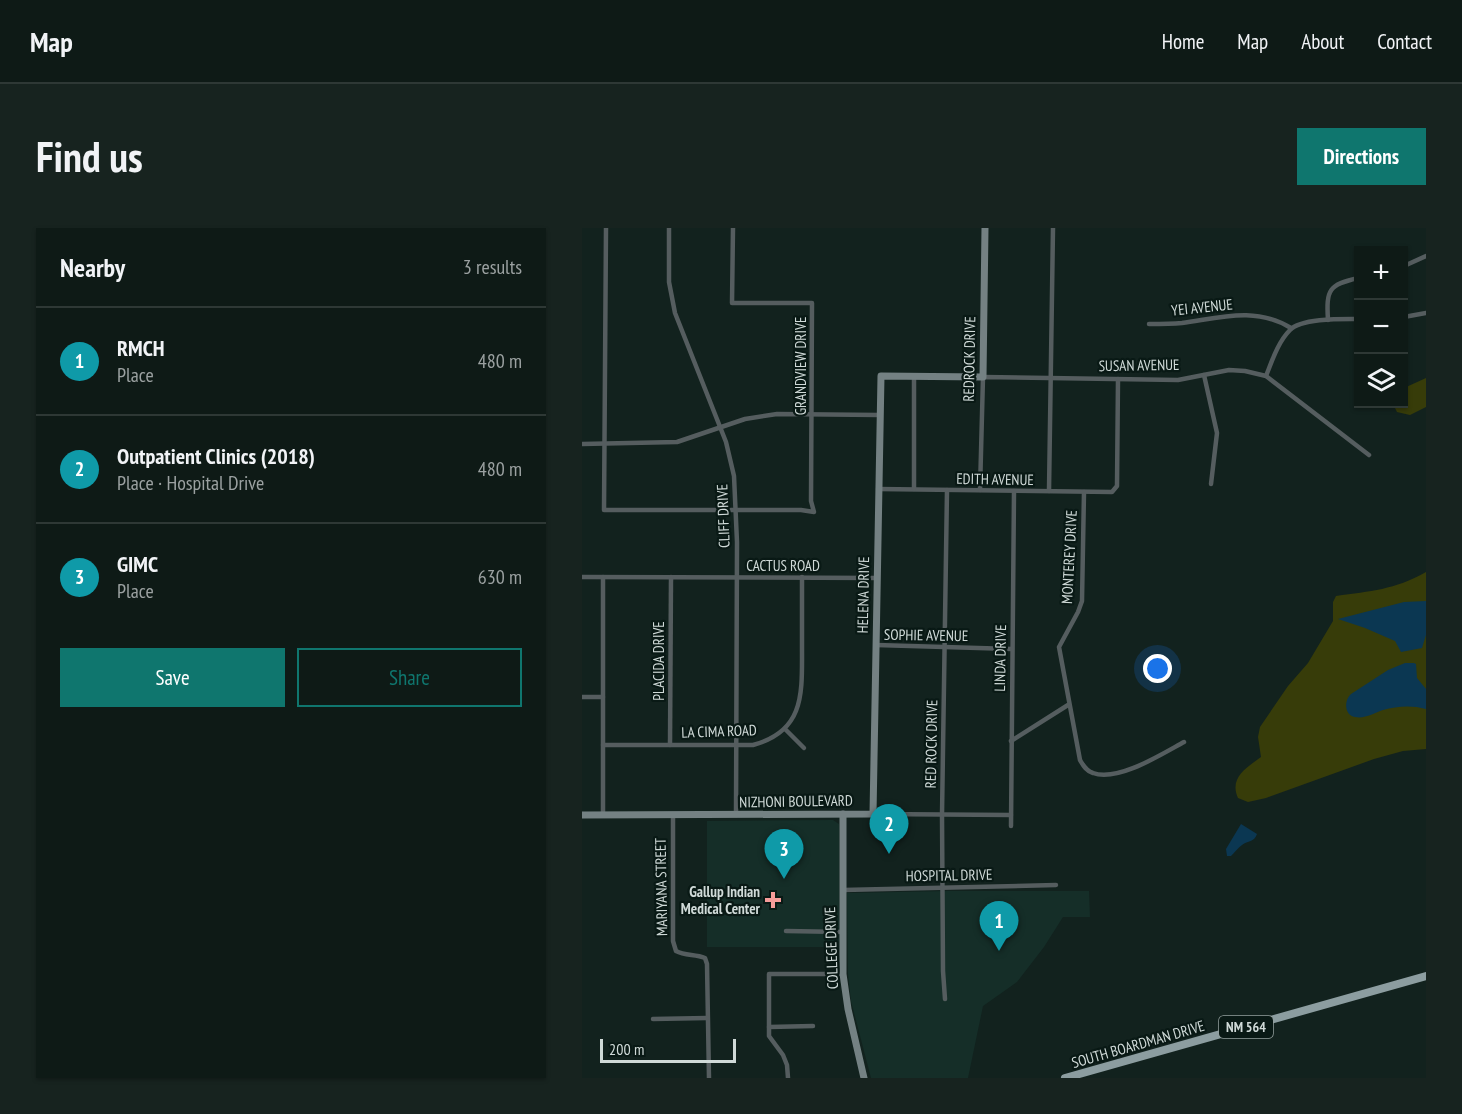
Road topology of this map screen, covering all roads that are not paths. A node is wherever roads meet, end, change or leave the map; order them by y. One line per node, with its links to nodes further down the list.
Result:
1 (606, 228): 26 (street)
2 (669, 228): 24 (street, CLIFF DRIVE)
3 (733, 228): 22 (street, GRANDVIEW DRIVE)
4 (985, 228): 19 (main road, REDROCK DRIVE)
5 (1053, 228): 20 (street)
6 (1426, 256): 7 (street)
7 (1408, 264)
8 (1354, 279): 12 (street)
9 (1426, 313): 10 (street)
10 (1408, 316)
11 (1354, 319): 12 (street)
12 (1328, 320): 14 (street)
13 (1149, 324): 14 (street, YEI AVENUE)
14 (1291, 328): 18 (street)
15 (1204, 375): 18 (street, SUSAN AVENUE); 21 (street, SUSAN AVENUE); 28 (street)
16 (881, 376): 17 (main road, SUSAN AVENUE); 23 (main road, HELENA DRIVE)
17 (914, 376): 19 (main road, SUSAN AVENUE); 30 (street)
18 (1266, 376): 27 (street, SUSAN AVENUE)
19 (983, 377): 20 (street, SUSAN AVENUE); 32 (street, REDROCK DRIVE)
20 (1051, 378): 21 (street, SUSAN AVENUE); 34 (street)
21 (1118, 380): 35 (street, EDITH AVENUE)
22 (811, 414): 23 (street); 24 (street); 36 (street, GRANDVIEW DRIVE)
23 (879, 415): 29 (main road, HELENA DRIVE)
24 (719, 428): 26 (street); 36 (street, CLIFF DRIVE)
25 (582, 444): 26 (street)
26 (606, 444): 36 (street)
27 (1369, 455)
28 (1211, 484)
29 (878, 489): 30 (street, EDITH AVENUE); 42 (main road, HELENA DRIVE)
30 (914, 489): 31 (street, EDITH AVENUE)
31 (947, 490): 32 (street, EDITH AVENUE); 44 (street, RED ROCK DRIVE)
32 (980, 490): 33 (street, EDITH AVENUE)
33 (1014, 491): 34 (street, EDITH AVENUE); 45 (street, LINDA DRIVE)
34 (1048, 491): 35 (street, EDITH AVENUE)
35 (1084, 492): 48 (street, MONTEREY DRIVE)
36 (736, 509): 40 (street, CLIFF DRIVE)
37 (582, 577): 38 (street, CACTUS ROAD)
38 (603, 577): 39 (street, CACTUS ROAD); 47 (street)
39 (671, 577): 40 (street, CACTUS ROAD); 53 (street, PLACIDA DRIVE)
40 (736, 577): 41 (street, CACTUS ROAD); 54 (street, CLIFF DRIVE)
41 (802, 577): 42 (street, CACTUS ROAD); 49 (street)
42 (877, 578): 43 (main road, HELENA DRIVE)
43 (876, 645): 44 (street, SOPHIE AVENUE); 58 (main road, HELENA DRIVE)
44 (944, 647): 45 (street, SOPHIE AVENUE); 62 (street, RED ROCK DRIVE)
45 (1012, 649): 50 (street, LINDA DRIVE)
46 (582, 697): 47 (street)
47 (603, 697): 52 (street)
48 (1068, 705): 50 (street); 51 (street, MONTEREY DRIVE)
49 (785, 729): 54 (street, LA CIMA ROAD); 55 (street)
50 (1011, 741): 63 (street, LINDA DRIVE)
51 (1184, 742)
52 (603, 745): 53 (street, LA CIMA ROAD); 60 (street)
53 (669, 745): 54 (street, LA CIMA ROAD)
54 (736, 745): 61 (street, CLIFF DRIVE)
55 (804, 748)
56 (673, 814): 60 (main road, NIZHONI BOULEVARD); 61 (main road, NIZHONI BOULEVARD); 73 (street, MARIYANA STREET)
57 (843, 814): 58 (main road, NIZHONI BOULEVARD); 61 (main road, NIZHONI BOULEVARD); 67 (main road, COLLEGE DRIVE)
58 (873, 814): 62 (street, NIZHONI BOULEVARD)
59 (582, 815): 60 (main road, NIZHONI BOULEVARD)
60 (603, 815)
61 (736, 815)
62 (942, 815): 63 (street, NIZHONI BOULEVARD); 66 (street, RED ROCK DRIVE)
63 (1011, 815): 64 (street, LINDA DRIVE)
64 (1011, 826)
65 (1056, 885): 66 (street, HOSPITAL DRIVE)
66 (942, 887): 67 (street, HOSPITAL DRIVE); 72 (street, RED ROCK DRIVE)
67 (843, 890): 69 (main road, COLLEGE DRIVE)
68 (786, 931): 69 (street)
69 (843, 932): 70 (main road, COLLEGE DRIVE)
70 (843, 974): 76 (street); 79 (main road, COLLEGE DRIVE)
71 (1426, 976): 80 (main road, SOUTH BOARDMAN DRIVE / NM 564)
72 (945, 999)
73 (707, 1018): 74 (street); 77 (street, MARIYANA STREET)
74 (653, 1019)
75 (813, 1026): 76 (street)
76 (769, 1027): 78 (street)
77 (709, 1078)
78 (788, 1078)
79 (864, 1078)
80 (1065, 1078)

